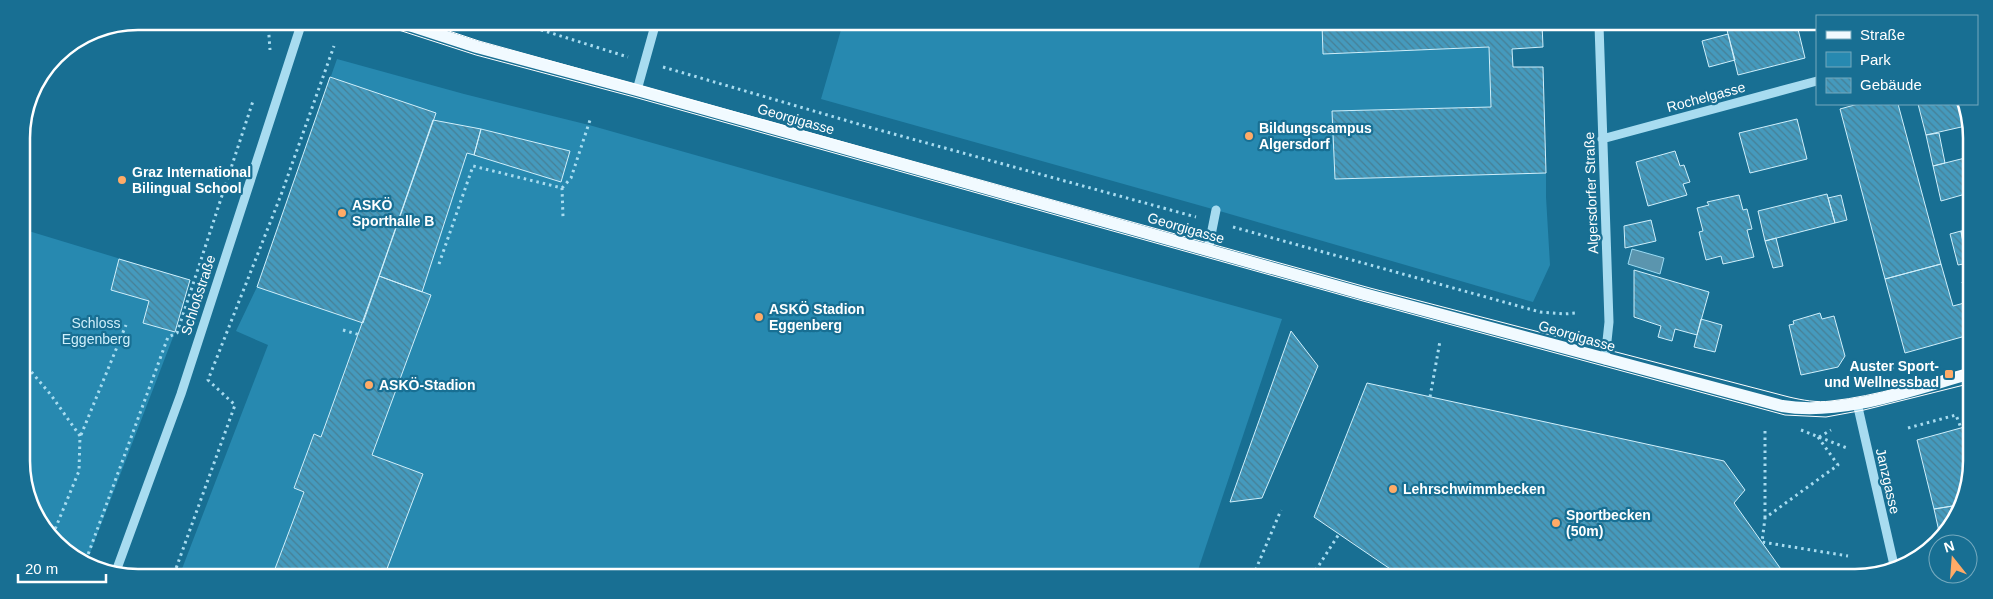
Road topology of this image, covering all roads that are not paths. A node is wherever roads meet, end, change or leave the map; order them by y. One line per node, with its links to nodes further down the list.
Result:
1 (299, 30): 14 (street, Schloßstraße)
2 (425, 30): 6 (main road, Georgigasse)
3 (654, 30): 6 (street)
4 (1599, 30): 7 (street, Algersdorfer Straße)
5 (1816, 81): 7 (street, Rochelgasse)
6 (637, 90): 9 (main road, Georgigasse)
7 (1602, 139): 10 (street, Algersdorfer Straße)
8 (1216, 210): 9 (street)
9 (1208, 250): 10 (main road, Georgigasse)
10 (1605, 360): 12 (main road, Georgigasse)
11 (1963, 375): 12 (main road, Georgigasse)
12 (1857, 403): 13 (street, Janzgasse)
13 (1893, 562)
14 (118, 567)

